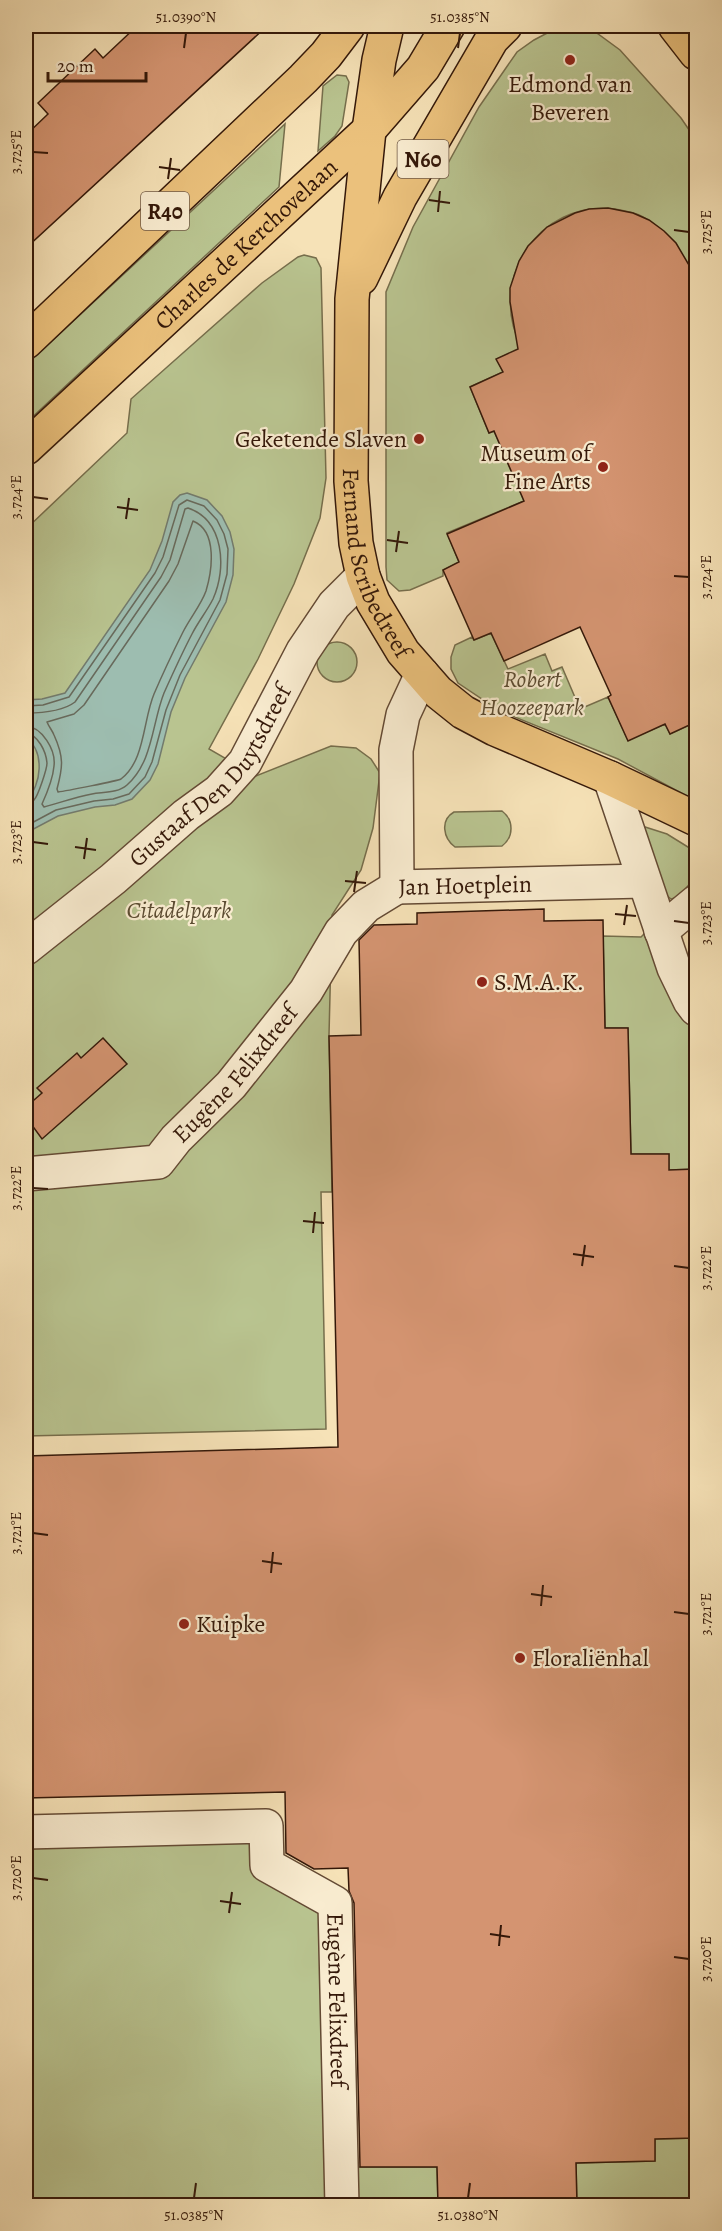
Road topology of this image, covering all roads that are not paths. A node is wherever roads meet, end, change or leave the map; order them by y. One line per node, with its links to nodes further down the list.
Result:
1 (348, 26): 11 (main road, R40)
2 (387, 26): 9 (main road, Fernand Scribedreef)
3 (448, 26): 9 (main road, Charles de Kerchovelaan)
4 (505, 26): 10 (main road, N60)
5 (675, 26): 8 (main road)
6 (692, 26): 7 (street)
7 (696, 36)
8 (696, 53)
9 (369, 130): 10 (main road, Fernand Scribedreef / N60); 12 (main road, Charles de Kerchovelaan)
10 (352, 299): 13 (main road, Fernand Scribedreef / N60)
11 (26, 342)
12 (26, 448)
13 (363, 576): 14 (main road, Fernand Scribedreef / N60); 21 (street, Gustaaf Den Duytsdreef)
14 (422, 674): 15 (main road, Fernand Scribedreef / N60); 18 (street, Jan Hoetplein)
15 (610, 778): 16 (main road, Fernand Scribedreef / N60); 17 (street)
16 (696, 819)
17 (643, 881): 18 (street, Jan Hoetplein); 20 (street)
18 (397, 886): 23 (street, Eugène Felixdreef)
19 (696, 902): 20 (street)
20 (661, 931): 22 (street)
21 (26, 948)
22 (696, 1009)
23 (26, 1174)
24 (26, 1832): 25 (street, Eugène Felixdreef)
25 (342, 2205)

